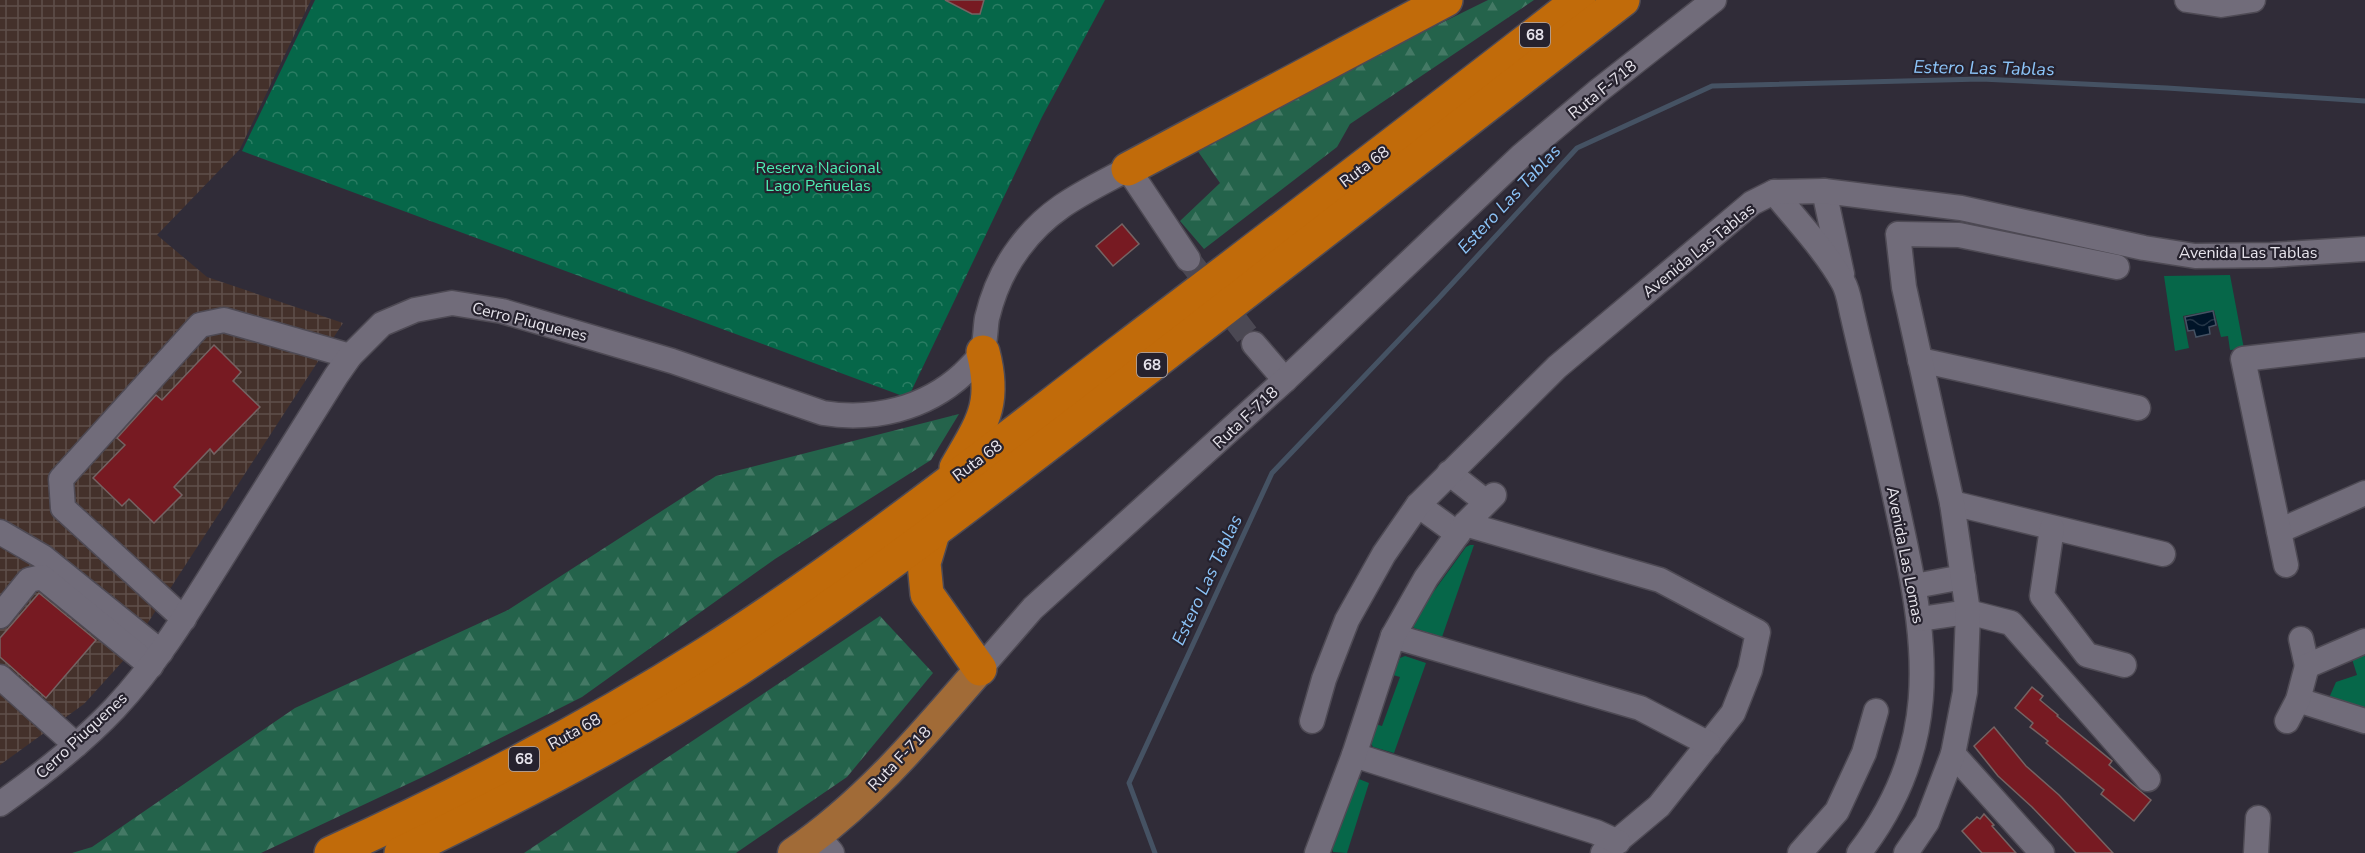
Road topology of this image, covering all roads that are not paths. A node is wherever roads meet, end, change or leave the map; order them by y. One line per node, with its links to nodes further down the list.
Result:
1 (1446, 0): 7 (highway)
2 (1580, 0): 22 (highway, Ruta 68 / 68)
3 (1623, 0): 30 (highway, Ruta 68 / 68)
4 (1714, 0): 19 (street, Ruta F-718)
5 (2187, 0): 6 (street)
6 (2253, 0)
7 (1128, 169): 11 (street); 16 (street)
8 (1824, 191): 9 (street, Avenida Las Tablas); 10 (street, Avenida Las Tablas); 13 (street, Avenida Las Lomas)
9 (1774, 192): 13 (street, Avenida Las Lomas); 21 (street, Avenida Las Tablas)
10 (2365, 249)
11 (1188, 259)
12 (2117, 267): 18 (street)
13 (1845, 284): 34 (street, Avenida Las Lomas)
14 (1254, 344): 19 (street)
15 (2365, 345): 28 (street)
16 (982, 352): 17 (street, Cerro Piuquenes); 22 (highway)
17 (350, 356): 39 (street, Cerro Piuquenes); 39 (street)
18 (1920, 360): 20 (street); 24 (street)
19 (1285, 380): 47 (street, Ruta F-718)
20 (2138, 408)
21 (1449, 473): 25 (street, Avenida Las Tablas); 27 (street)
22 (946, 483): 62 (highway, Ruta 68 / 68)
23 (2365, 493): 28 (street)
24 (1952, 503): 26 (street); 33 (street)
25 (1418, 506): 27 (street); 50 (street, Avenida Las Tablas)
26 (2052, 528): 31 (street); 45 (street)
27 (1461, 529): 41 (street); 52 (street)
28 (2279, 531): 32 (street)
29 (0, 532): 44 (street)
30 (933, 533): 35 (highway, Ruta 68 / 68); 36 (highway)
31 (2163, 554)
32 (2286, 565)
33 (1963, 577): 34 (street); 37 (street)
34 (1915, 586): 40 (street, Avenida Las Lomas)
35 (852, 589): 36 (highway); 63 (highway, Ruta 68 / 68)
36 (927, 594): 47 (highway)
37 (1968, 612): 40 (street); 54 (street); 56 (street)
38 (0, 616): 44 (street)
39 (184, 619): 44 (street, Cerro Piuquenes)
40 (1920, 619): 67 (street, Avenida Las Lomas)
41 (1393, 636): 52 (street); 55 (street)
42 (2301, 639): 46 (street)
43 (2365, 641): 46 (street)
44 (156, 659): 53 (street, Cerro Piuquenes)
45 (2124, 665)
46 (2307, 666): 51 (street)
47 (980, 669): 59 (main road, Ruta F-718)
48 (0, 677): 53 (street)
49 (1876, 711): 66 (street)
50 (1312, 721)
51 (2365, 721)
52 (1708, 744): 60 (street)
53 (76, 745): 57 (street, Cerro Piuquenes)
54 (1953, 754): 68 (street); 69 (street)
55 (1354, 755): 60 (street); 65 (street)
56 (2148, 778)
57 (0, 804)
58 (2258, 818): 61 (street)
59 (825, 844): 64 (main road, Ruta F-718)
60 (1610, 848)
61 (2261, 852)
62 (331, 853)
63 (401, 853)
64 (794, 853)
65 (1317, 853)
66 (1800, 853)
67 (1859, 853)
68 (1906, 853)
69 (2042, 853)

